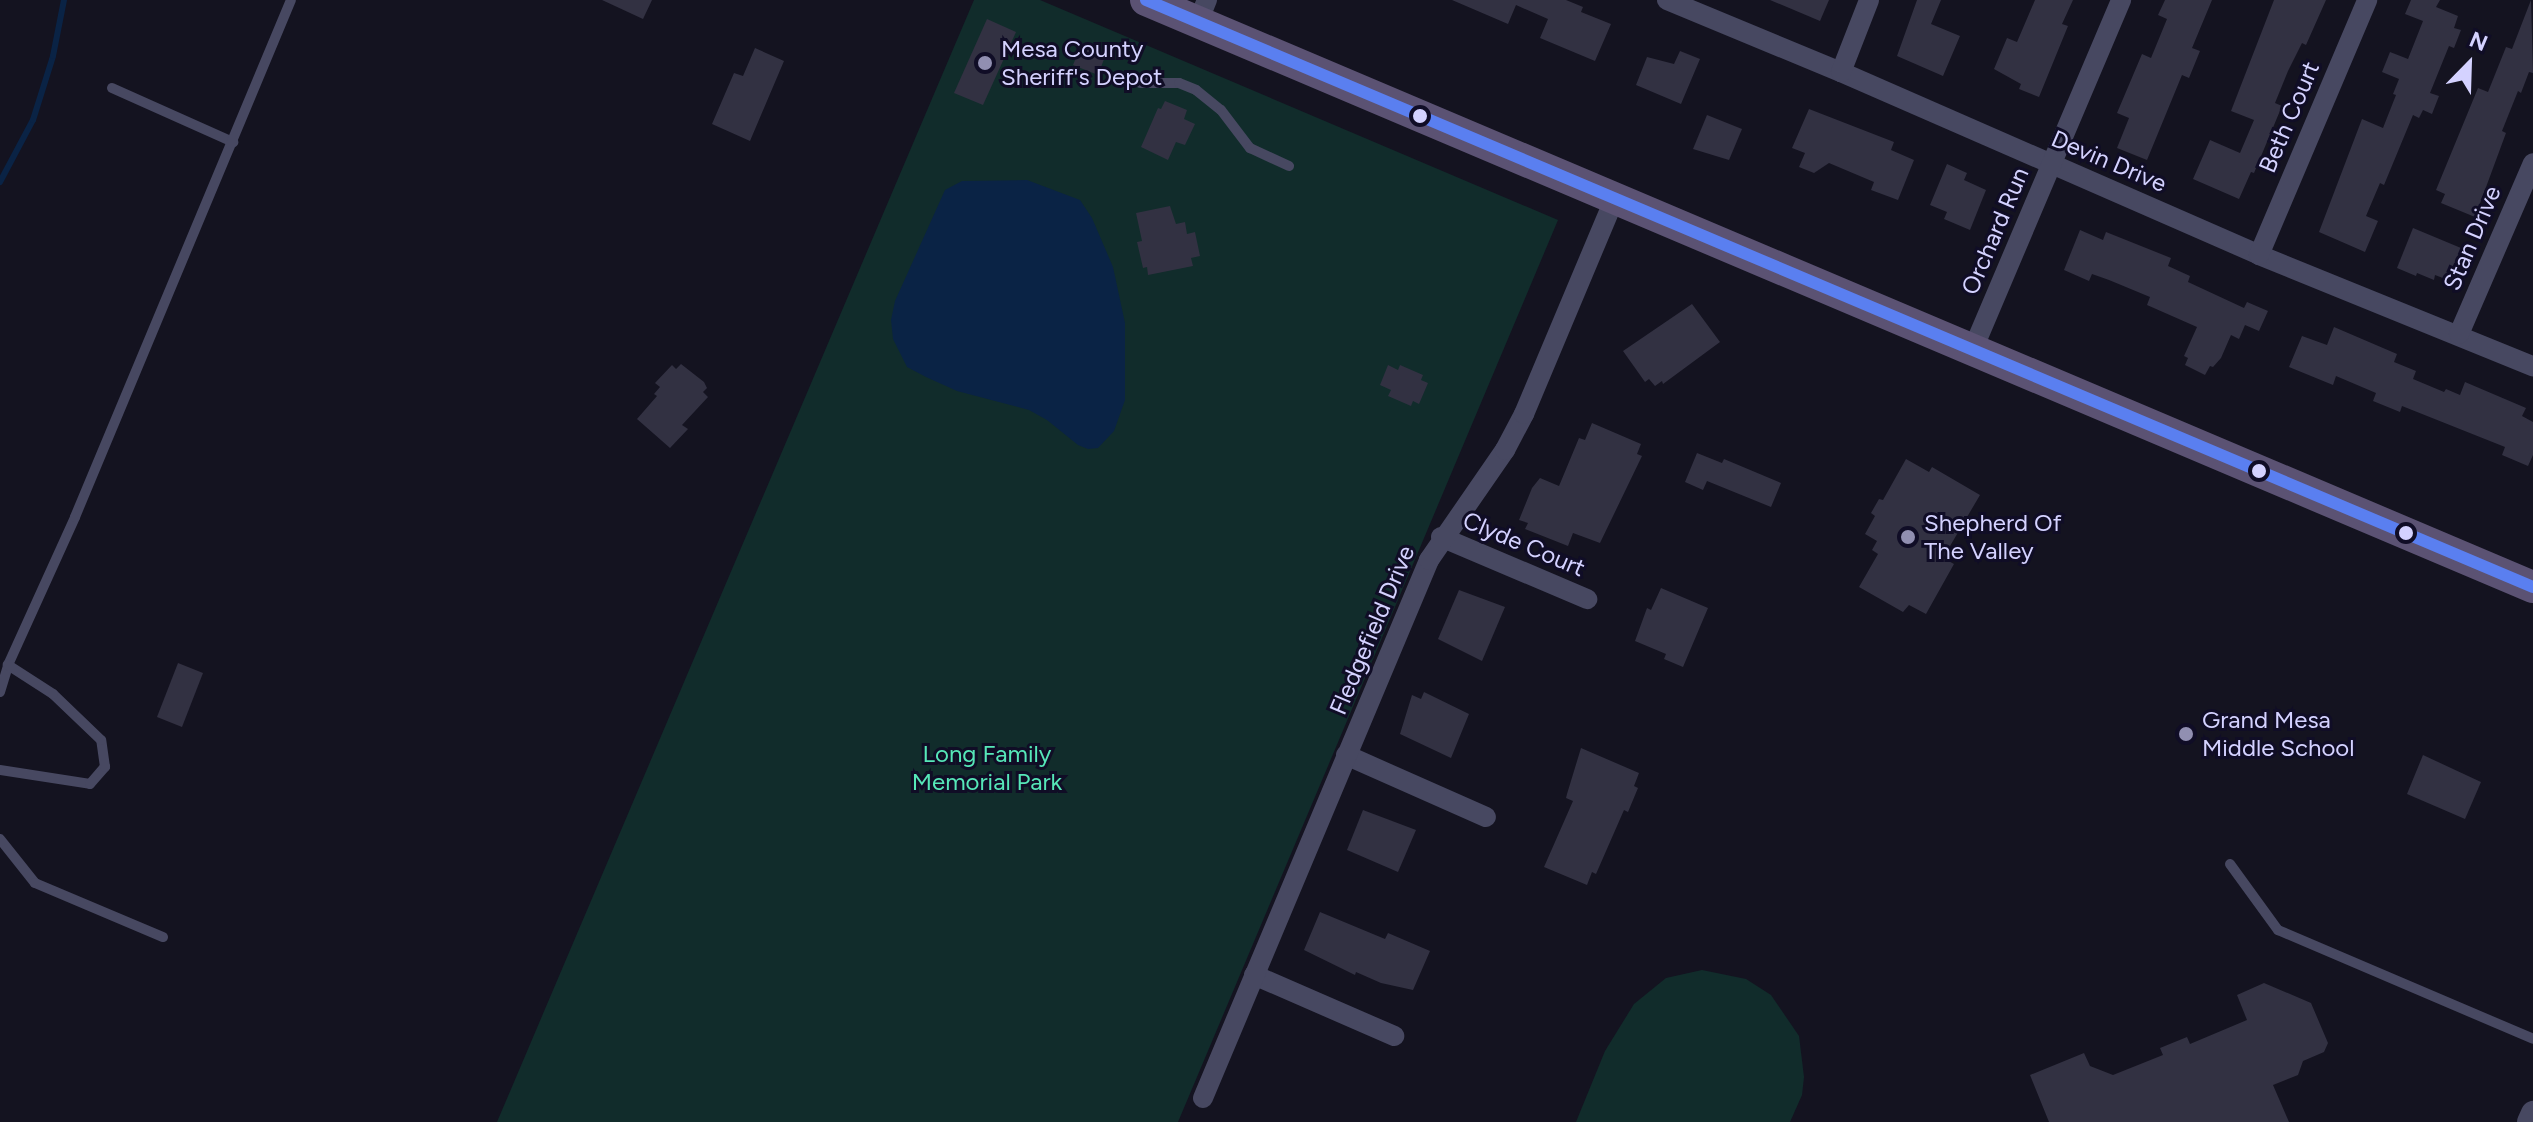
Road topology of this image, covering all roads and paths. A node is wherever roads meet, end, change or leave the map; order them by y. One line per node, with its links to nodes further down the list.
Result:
1 (291, 0): 11 (lane)
2 (1146, 0): 7 (main road)
3 (1667, 0): 8 (street, Devin Drive)
4 (1869, 0): 8 (street)
5 (2121, 0): 13 (street, Orchard Run)
6 (2367, 0): 16 (street, Beth Court)
7 (1202, 11): 15 (main road)
8 (1841, 72): 13 (street, Devin Drive)
9 (1140, 83): 14 (lane)
10 (112, 88): 11 (lane)
11 (233, 142): 23 (lane)
12 (2533, 163): 17 (street, Stan Drive)
13 (2051, 165): 16 (street, Devin Drive); 18 (street, Orchard Run)
14 (1289, 166)
15 (1615, 197): 18 (main road); 20 (street, Fledgefield Drive)
16 (2259, 255): 17 (street, Devin Drive)
17 (2459, 334): 19 (street, Devin Drive)
18 (1973, 349): 21 (main road)
19 (2533, 366)
20 (1441, 537): 22 (street, Clyde Court); 25 (street, Fledgefield Drive)
21 (2533, 587)
22 (1587, 599)
23 (8, 665): 24 (lane); 26 (lane)
24 (0, 692)
25 (1346, 755): 27 (street); 31 (street, Fledgefield Drive)
26 (0, 770)
27 (1486, 817)
28 (0, 839): 30 (lane)
29 (2230, 864): 33 (lane)
30 (163, 937)
31 (1254, 975): 32 (street); 34 (street, Fledgefield Drive)
32 (1394, 1036)
33 (2533, 1039)
34 (1203, 1098)
35 (2533, 1113): 36 (street)
36 (2529, 1122)

